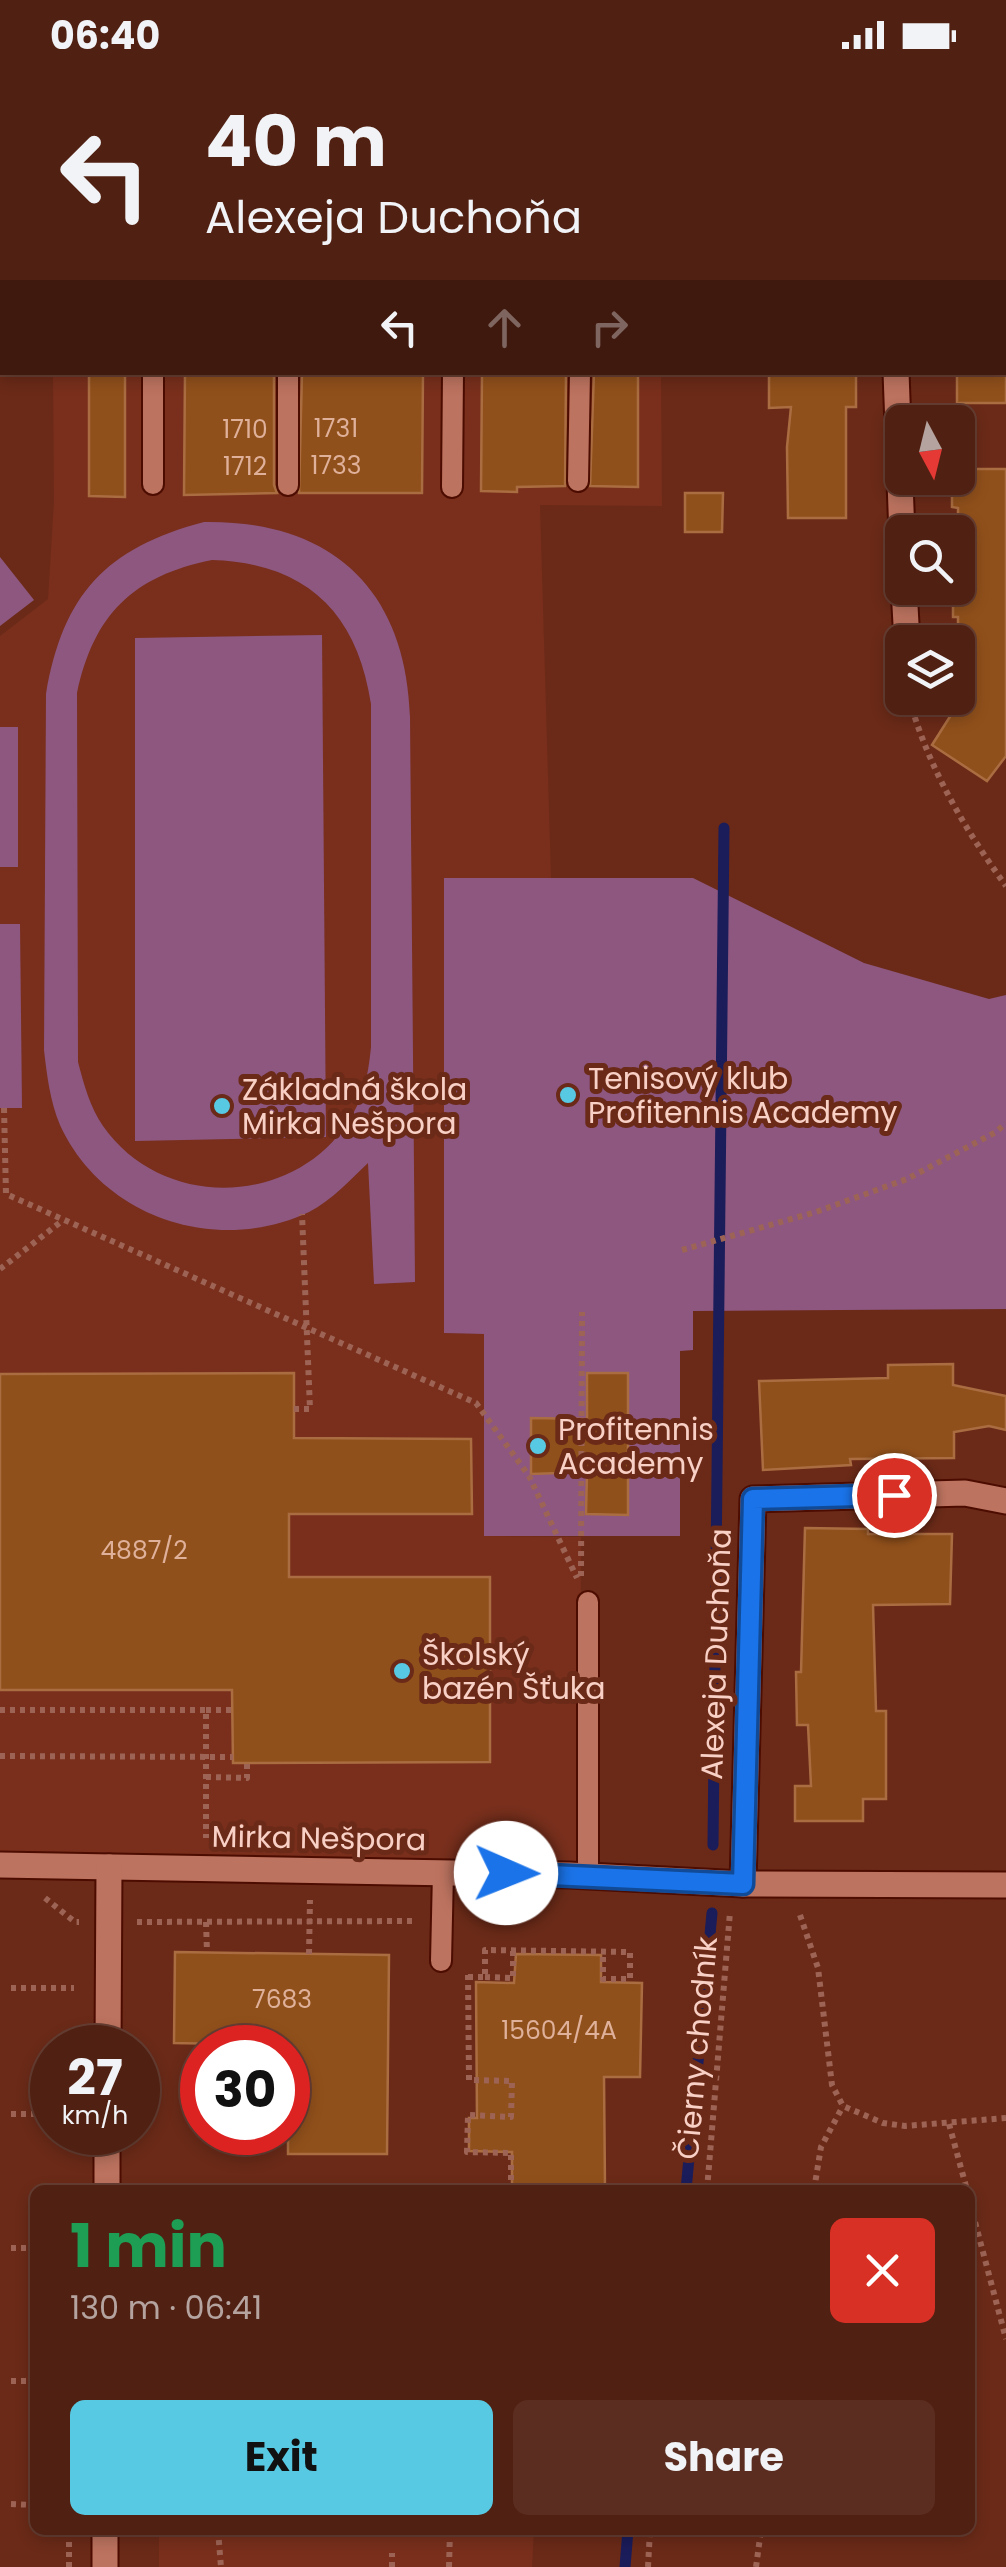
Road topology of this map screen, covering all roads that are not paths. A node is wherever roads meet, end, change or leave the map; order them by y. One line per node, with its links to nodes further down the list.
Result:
1 (153, 375): 7 (lane)
2 (288, 375): 8 (lane)
3 (453, 375): 9 (lane)
4 (580, 375): 6 (lane)
5 (896, 375): 10 (street)
6 (578, 482)
7 (153, 484)
8 (288, 485)
9 (452, 486)
10 (901, 515)
11 (1006, 1500): 17 (street, Alexeja Duchoňa)
12 (588, 1602): 16 (lane)
13 (0, 1864): 14 (street, Mirka Nešpora)
14 (109, 1866): 15 (street, Mirka Nešpora); 20 (street)
15 (443, 1872): 16 (street, Mirka Nešpora); 19 (lane)
16 (588, 1876): 17 (street, Mirka Nešpora)
17 (743, 1884): 18 (street, Mirka Nešpora)
18 (1006, 1885)
19 (441, 1961)
20 (108, 2025)
21 (108, 2155): 22 (street)
22 (107, 2185)
23 (105, 2535): 24 (street)
24 (105, 2567)

